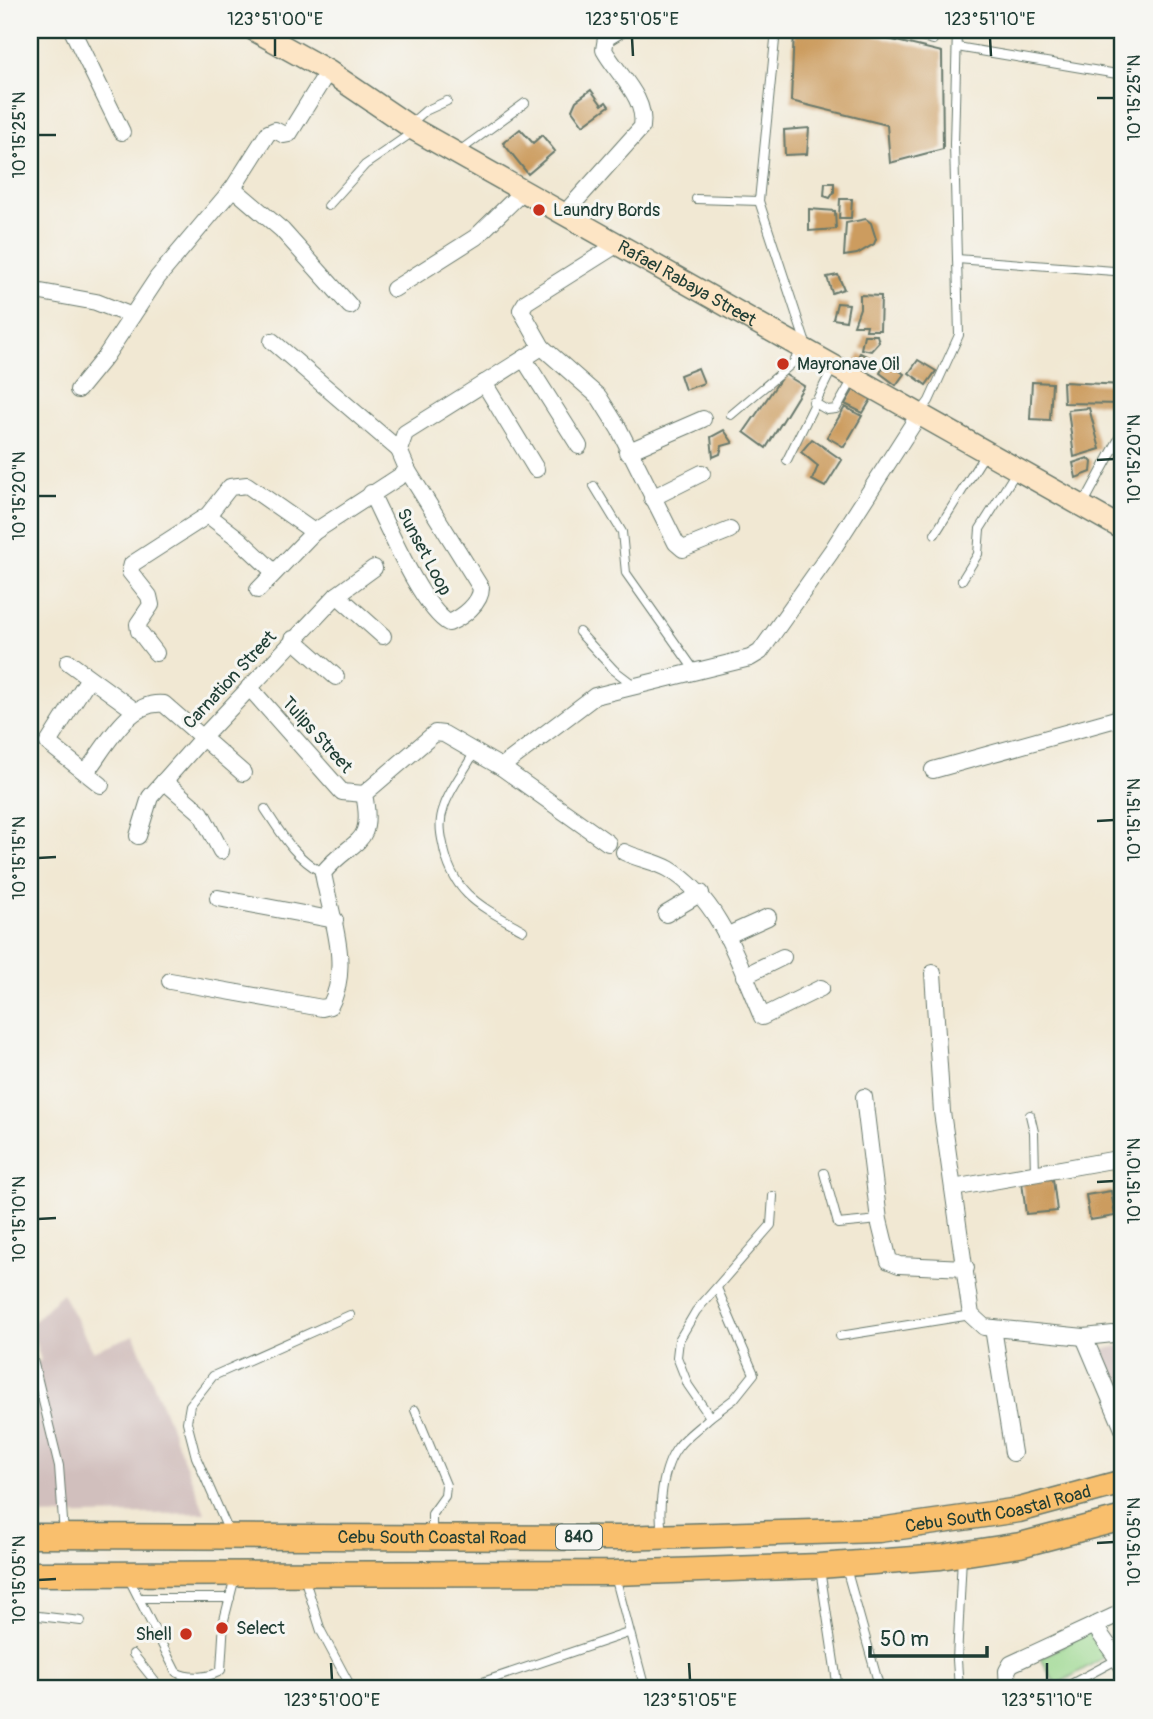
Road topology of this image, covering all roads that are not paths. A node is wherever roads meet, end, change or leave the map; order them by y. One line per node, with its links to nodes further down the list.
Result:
1 (72, 30): 14 (street)
2 (254, 30): 9 (main road, Rafael Rabaya Street)
3 (619, 30): 21 (street)
4 (776, 30): 19 (lane)
5 (894, 30): 7 (lane)
6 (957, 30): 8 (lane)
7 (933, 40)
8 (957, 47): 10 (lane); 23 (lane)
9 (328, 71): 13 (main road, Rafael Rabaya Street); 16 (street)
10 (1123, 75)
11 (447, 101): 13 (lane)
12 (525, 103): 15 (lane)
13 (412, 128): 15 (main road, Rafael Rabaya Street); 20 (lane)
14 (122, 132)
15 (456, 154): 17 (main road, Rafael Rabaya Street)
16 (233, 188): 27 (street); 28 (street)
17 (524, 190): 21 (main road, Rafael Rabaya Street); 25 (street)
18 (696, 199): 19 (lane)
19 (759, 201): 31 (lane)
20 (328, 206)
21 (565, 213): 22 (main road, Rafael Rabaya Street)
22 (618, 244): 30 (street); 31 (main road, Rafael Rabaya Street)
23 (957, 259): 24 (lane); 38 (lane)
24 (1114, 271)
25 (394, 289)
26 (30, 290): 28 (street)
27 (350, 306)
28 (132, 316): 36 (street)
29 (272, 341): 43 (street)
30 (542, 347): 32 (street); 44 (street)
31 (804, 351): 33 (main road, Rafael Rabaya Street); 39 (lane)
32 (524, 359): 35 (street); 42 (street)
33 (833, 367): 34 (main road, Rafael Rabaya Street); 37 (lane)
34 (854, 378): 37 (lane); 38 (main road, Rafael Rabaya Street)
35 (484, 383): 43 (street); 47 (street)
36 (78, 390)
37 (813, 402): 46 (lane)
38 (920, 413): 45 (main road, Rafael Rabaya Street); 70 (street)
39 (731, 415)
40 (703, 419): 44 (street)
41 (1123, 431): 54 (lane)
42 (579, 446)
43 (399, 450): 48 (street)
44 (628, 452): 53 (street)
45 (985, 454): 49 (main road, Rafael Rabaya Street); 59 (lane)
46 (787, 460)
47 (536, 469)
48 (408, 471): 52 (street); 52 (street, Sunset Loop)
49 (1016, 472): 54 (main road, Rafael Rabaya Street); 62 (lane)
50 (702, 473): 53 (street)
51 (594, 486): 70 (lane)
52 (371, 493): 58 (street)
53 (652, 498): 57 (street)
54 (1081, 507): 56 (main road, Rafael Rabaya Street)
55 (208, 515): 58 (street); 61 (street); 68 (street)
56 (1123, 529)
57 (730, 530)
58 (314, 532): 61 (street)
59 (935, 534)
60 (374, 568): 64 (street, Carnation Street)
61 (274, 572): 63 (street)
62 (962, 580)
63 (258, 590)
64 (337, 595): 66 (street); 67 (street, Carnation Street)
65 (579, 632): 73 (lane)
66 (383, 636)
67 (293, 639): 71 (street); 74 (street, Carnation Street)
68 (156, 653)
69 (68, 662): 72 (street)
70 (695, 671): 73 (street)
71 (336, 677)
72 (89, 678): 75 (street); 81 (street)
73 (635, 686): 79 (street)
74 (249, 687): 77 (street, Carnation Street); 85 (street, Tulips Street)
75 (134, 710): 77 (street); 81 (street)
76 (1123, 717): 80 (street)
77 (204, 736): 82 (street); 83 (street, Carnation Street)
78 (475, 751): 79 (street); 85 (street); 97 (lane)
79 (501, 767): 88 (street)
80 (933, 770)
81 (86, 772): 84 (street)
82 (243, 773)
83 (164, 781): 87 (street, Carnation Street); 89 (street)
84 (101, 785)
85 (365, 794): 91 (street)
86 (265, 808): 91 (lane)
87 (138, 836)
88 (608, 842)
89 (221, 851)
90 (624, 852): 92 (street)
91 (323, 873): 96 (street)
92 (701, 893): 94 (street); 98 (street)
93 (218, 898): 96 (street)
94 (666, 914)
95 (768, 917): 98 (street)
96 (335, 920): 102 (street)
97 (523, 930)
98 (726, 936): 101 (street)
99 (783, 957): 101 (street)
100 (933, 973): 109 (street)
101 (744, 976): 103 (street)
102 (170, 981)
103 (821, 988)
104 (864, 1097): 111 (street)
105 (1030, 1115): 108 (lane)
106 (1123, 1158): 108 (street)
107 (824, 1173): 111 (lane)
108 (1035, 1174): 109 (street)
109 (953, 1188): 112 (street)
110 (773, 1196): 113 (lane)
111 (879, 1220): 112 (street)
112 (966, 1268): 115 (street)
113 (717, 1288): 122 (lane); 122 (lane)
114 (350, 1315): 129 (lane)
115 (971, 1315): 116 (street); 118 (lane)
116 (993, 1328): 119 (street); 124 (street)
117 (1123, 1334): 119 (street)
118 (840, 1336)
119 (1084, 1336): 123 (street)
120 (30, 1348): 128 (lane)
121 (415, 1409): 131 (lane)
122 (710, 1418): 130 (lane)
123 (1123, 1429)
124 (1013, 1453)
125 (1123, 1482): 130 (highway, Cebu South Coastal Road / 840)
126 (1123, 1518): 132 (highway, Cebu South Coastal Road / 840)
127 (30, 1536): 128 (highway, Cebu South Coastal Road / 840)
128 (64, 1536): 129 (highway, Cebu South Coastal Road / 840)
129 (230, 1536): 131 (highway, Cebu South Coastal Road / 840)
130 (663, 1536): 131 (highway, Cebu South Coastal Road / 840)
131 (432, 1537)
132 (962, 1554): 133 (highway, Cebu South Coastal Road / 840); 156 (lane)
133 (846, 1565): 134 (highway, Cebu South Coastal Road / 840); 155 (lane)
134 (819, 1566): 136 (highway, Cebu South Coastal Road / 840); 154 (lane)
135 (303, 1573): 136 (highway, Cebu South Coastal Road / 840); 139 (highway, Cebu South Coastal Road / 840); 151 (lane)
136 (614, 1573): 146 (lane)
137 (30, 1574): 138 (highway, Cebu South Coastal Road / 840)
138 (126, 1574): 139 (highway, Cebu South Coastal Road / 840); 140 (lane)
139 (236, 1574): 141 (lane)
140 (140, 1598): 141 (lane); 141 (lane)
141 (229, 1598)
142 (1123, 1612): 145 (street)
143 (30, 1615): 144 (lane)
144 (82, 1621)
145 (1094, 1625): 148 (street); 157 (street)
146 (628, 1633): 152 (lane); 153 (lane)
147 (133, 1654): 150 (lane)
148 (1121, 1663): 149 (lane)
149 (1073, 1683)
150 (161, 1689)
151 (352, 1689)
152 (462, 1689)
153 (645, 1689)
154 (838, 1689)
155 (880, 1689)
156 (959, 1689)
157 (1008, 1689)

